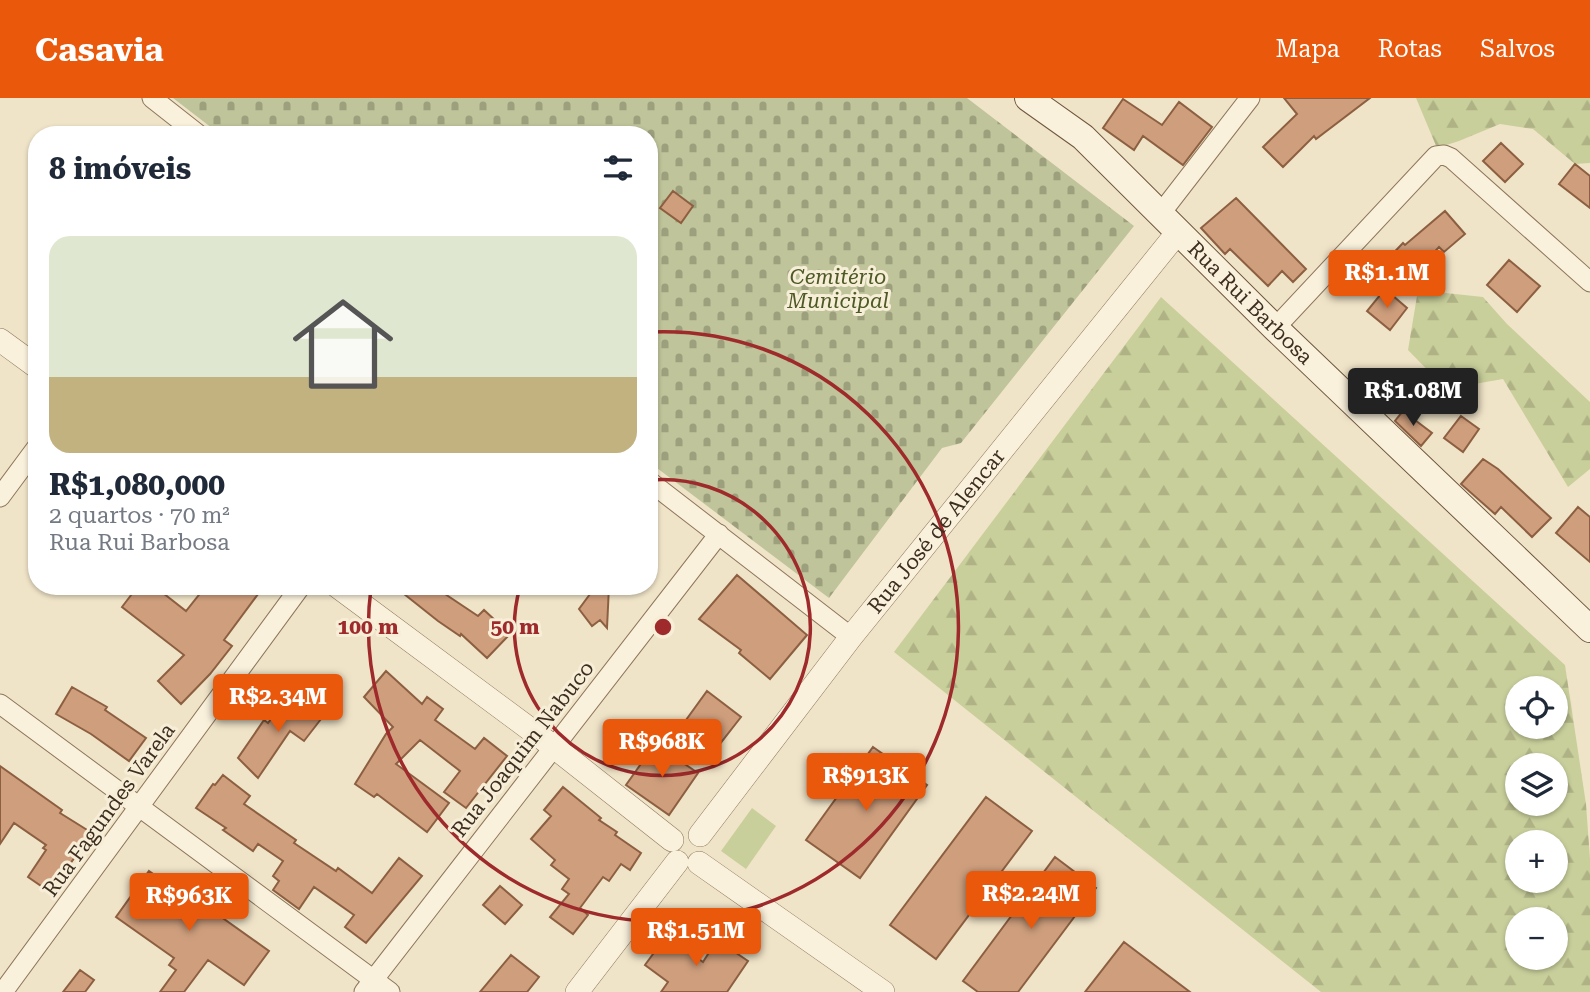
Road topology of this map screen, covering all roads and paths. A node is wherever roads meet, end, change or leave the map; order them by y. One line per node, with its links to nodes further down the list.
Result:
1 (152, 98): 4 (street)
2 (1028, 98): 5 (main road, Rua Rui Barbosa)
3 (1250, 98): 5 (street, Rua José de Alencar)
4 (188, 126)
5 (1170, 223): 7 (main road, Rua Rui Barbosa); 17 (street, Rua José de Alencar)
6 (1590, 282): 7 (street)
7 (1275, 328): 16 (main road, Rua Rui Barbosa)
8 (0, 340): 9 (street)
9 (28, 360)
10 (28, 459): 12 (street)
11 (658, 488): 13 (street)
12 (0, 497)
13 (719, 534): 17 (street); 19 (street, Rua Joaquim Nabuco)
14 (293, 595): 20 (street, Rua Fagundes Varela)
15 (349, 595): 19 (street)
16 (1590, 629)
17 (851, 637): 21 (street, Rua José de Alencar)
18 (0, 704): 20 (street)
19 (554, 747): 21 (street); 22 (street, Rua Joaquim Nabuco)
20 (139, 807): 22 (street); 23 (street, Rua Fagundes Varela)
21 (683, 855): 25 (street); 26 (street)
22 (369, 986): 24 (street)
23 (4, 992)
24 (390, 992)
25 (577, 992)
26 (883, 992)

